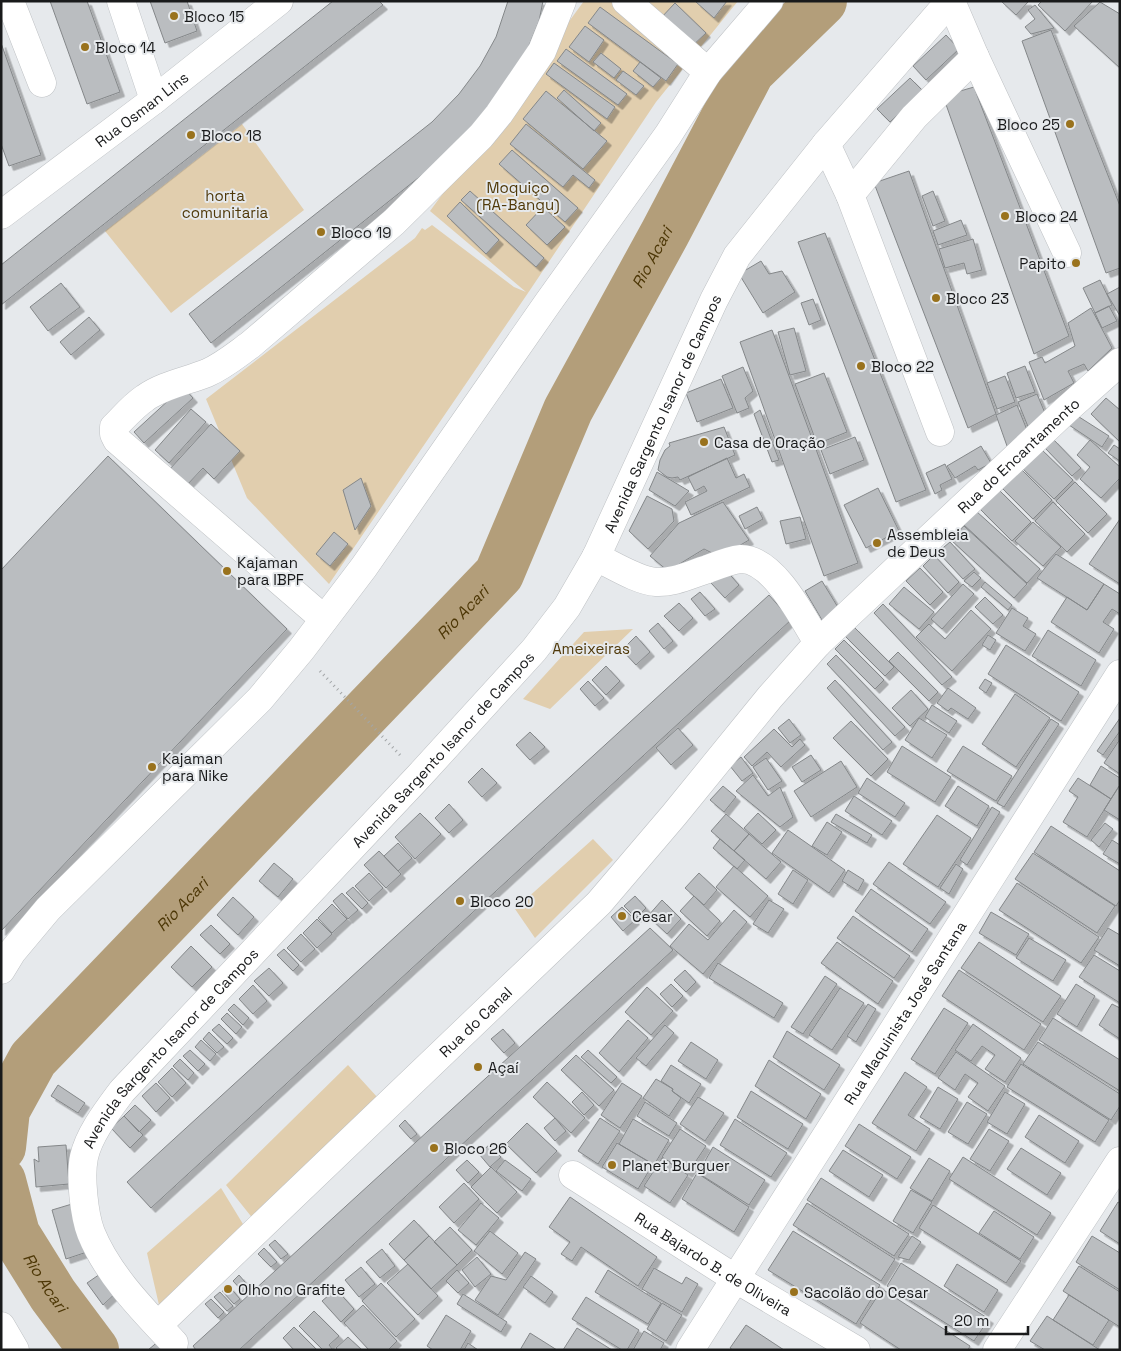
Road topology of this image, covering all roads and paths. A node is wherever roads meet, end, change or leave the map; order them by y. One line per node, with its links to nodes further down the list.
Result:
1 (10, 1): 10 (street)
2 (120, 1): 11 (street)
3 (279, 1): 11 (street, Rua Osman Lins)
4 (562, 1): 19 (street)
5 (626, 1): 9 (street)
6 (769, 1): 9 (street)
7 (950, 1): 8 (street); 12 (street, Avenida Sargento Isanor de Campos)
8 (975, 57): 13 (street); 15 (street)
9 (708, 72): 19 (street)
10 (42, 83)
11 (154, 100): 14 (street, Rua Osman Lins)
12 (826, 144): 13 (street); 18 (street, Avenida Sargento Isanor de Campos)
13 (850, 195): 17 (street)
14 (3, 207)
15 (1068, 253)
16 (1120, 362): 20 (street, Rua do Encantamento)
17 (940, 432)
18 (596, 557): 20 (street); 30 (street, Avenida Sargento Isanor de Campos)
19 (324, 619): 25 (street)
20 (818, 643): 23 (street, Rua do Encantamento)
21 (1120, 674): 28 (street, Rua Maquinista José Santana)
22 (330, 683): 24 (path)
23 (770, 697): 30 (street, Rua do Canal)
24 (382, 738)
25 (1, 970)
26 (1120, 1161): 34 (street)
27 (573, 1175): 28 (street, Rua Bajardo B. de Oliveira)
28 (736, 1279): 32 (street, Rua Maquinista José Santana); 33 (street, Rua Bajardo B. de Oliveira)
29 (1, 1326): 31 (street)
30 (166, 1334)
31 (15, 1350)
32 (690, 1350)
33 (856, 1350)
34 (997, 1350)

